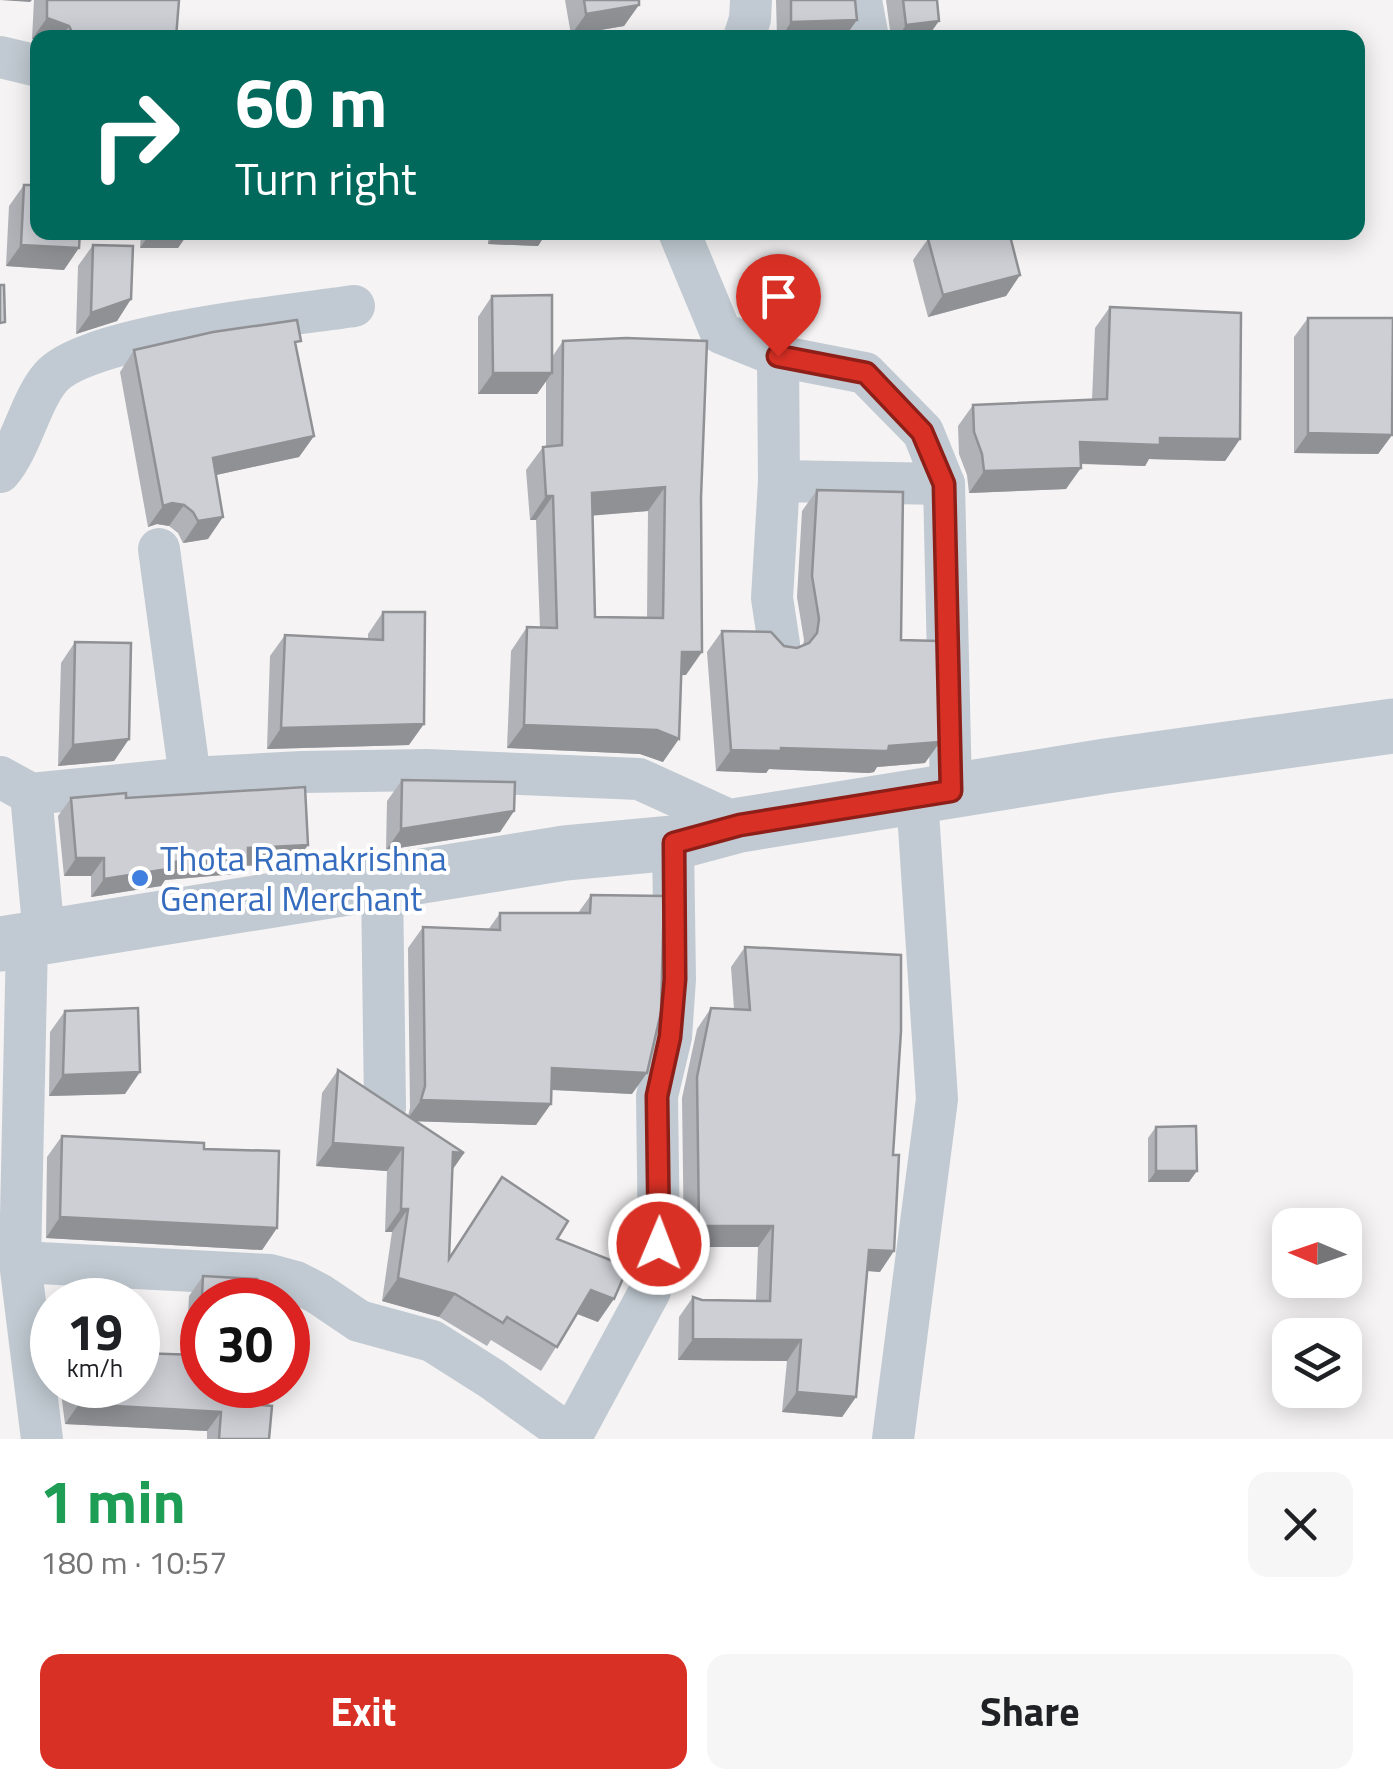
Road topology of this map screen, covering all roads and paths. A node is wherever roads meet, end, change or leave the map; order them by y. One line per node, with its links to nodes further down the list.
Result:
1 (751, 0): 3 (street)
2 (861, 0): 4 (street)
3 (747, 30)
4 (867, 30)
5 (0, 58): 6 (street)
6 (30, 64)
7 (682, 240): 9 (street)
8 (354, 306): 10 (street)
9 (778, 356): 11 (street); 12 (street)
10 (0, 472)
11 (779, 481): 12 (street); 14 (street)
12 (944, 484): 18 (street)
13 (159, 548): 16 (street)
14 (779, 644)
15 (1393, 726): 18 (street)
16 (190, 778): 17 (street); 19 (street)
17 (16, 785): 22 (street)
18 (934, 794): 19 (street); 28 (street)
19 (740, 825): 20 (street)
20 (674, 843): 21 (street); 26 (street)
21 (382, 882): 22 (street); 23 (street)
22 (24, 940): 24 (street)
23 (386, 1108)
24 (10, 1214): 25 (street)
25 (20, 1262): 26 (street); 27 (street)
26 (571, 1437)
27 (42, 1439)
28 (893, 1439)

